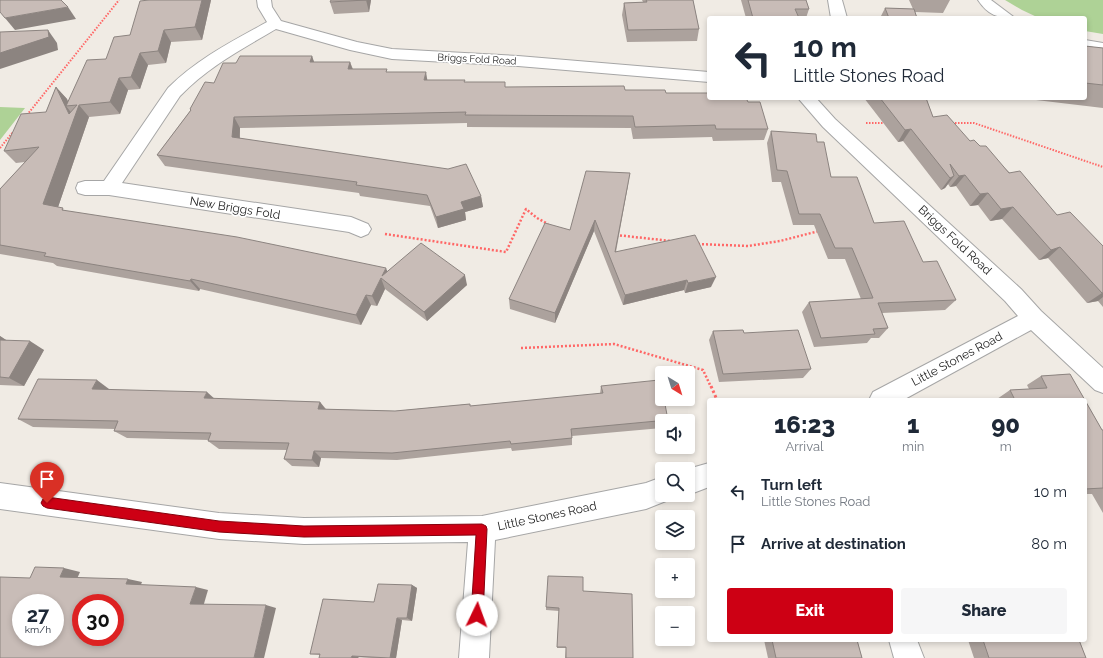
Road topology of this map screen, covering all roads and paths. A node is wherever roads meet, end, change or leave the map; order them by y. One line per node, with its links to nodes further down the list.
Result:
1 (120, 0): 12 (path)
2 (264, 0): 7 (street)
3 (835, 0): 5 (street)
4 (984, 0): 6 (lane)
5 (839, 16)
6 (1005, 16)
7 (275, 24): 10 (street, Briggs Fold Road); 20 (street)
8 (1087, 44): 9 (lane)
9 (1103, 47)
10 (707, 77)
11 (808, 100): 13 (street, Briggs Fold Road)
12 (25, 118)
13 (829, 123): 14 (path); 27 (street, Briggs Fold Road)
14 (890, 123)
15 (951, 123): 18 (path)
16 (15, 130): 17 (path)
17 (0, 148)
18 (1103, 167)
19 (85, 188): 20 (street, New Briggs Fold)
20 (109, 188): 22 (street, New Briggs Fold)
21 (554, 226): 22 (path)
22 (361, 229)
23 (823, 231): 26 (path)
24 (614, 234): 25 (path)
25 (677, 242)
26 (693, 244)
27 (1033, 318): 29 (street, Briggs Fold Road); 31 (street, Little Stones Road)
28 (521, 348): 30 (path)
29 (1103, 383)
30 (716, 398)
31 (885, 398)
32 (707, 476): 33 (street)
33 (695, 480)
34 (655, 493): 36 (street, Little Stones Road)
35 (0, 496): 36 (street, Little Stones Road)
36 (482, 529): 38 (street)
37 (904, 642): 39 (street)
38 (474, 658)
39 (909, 658)

